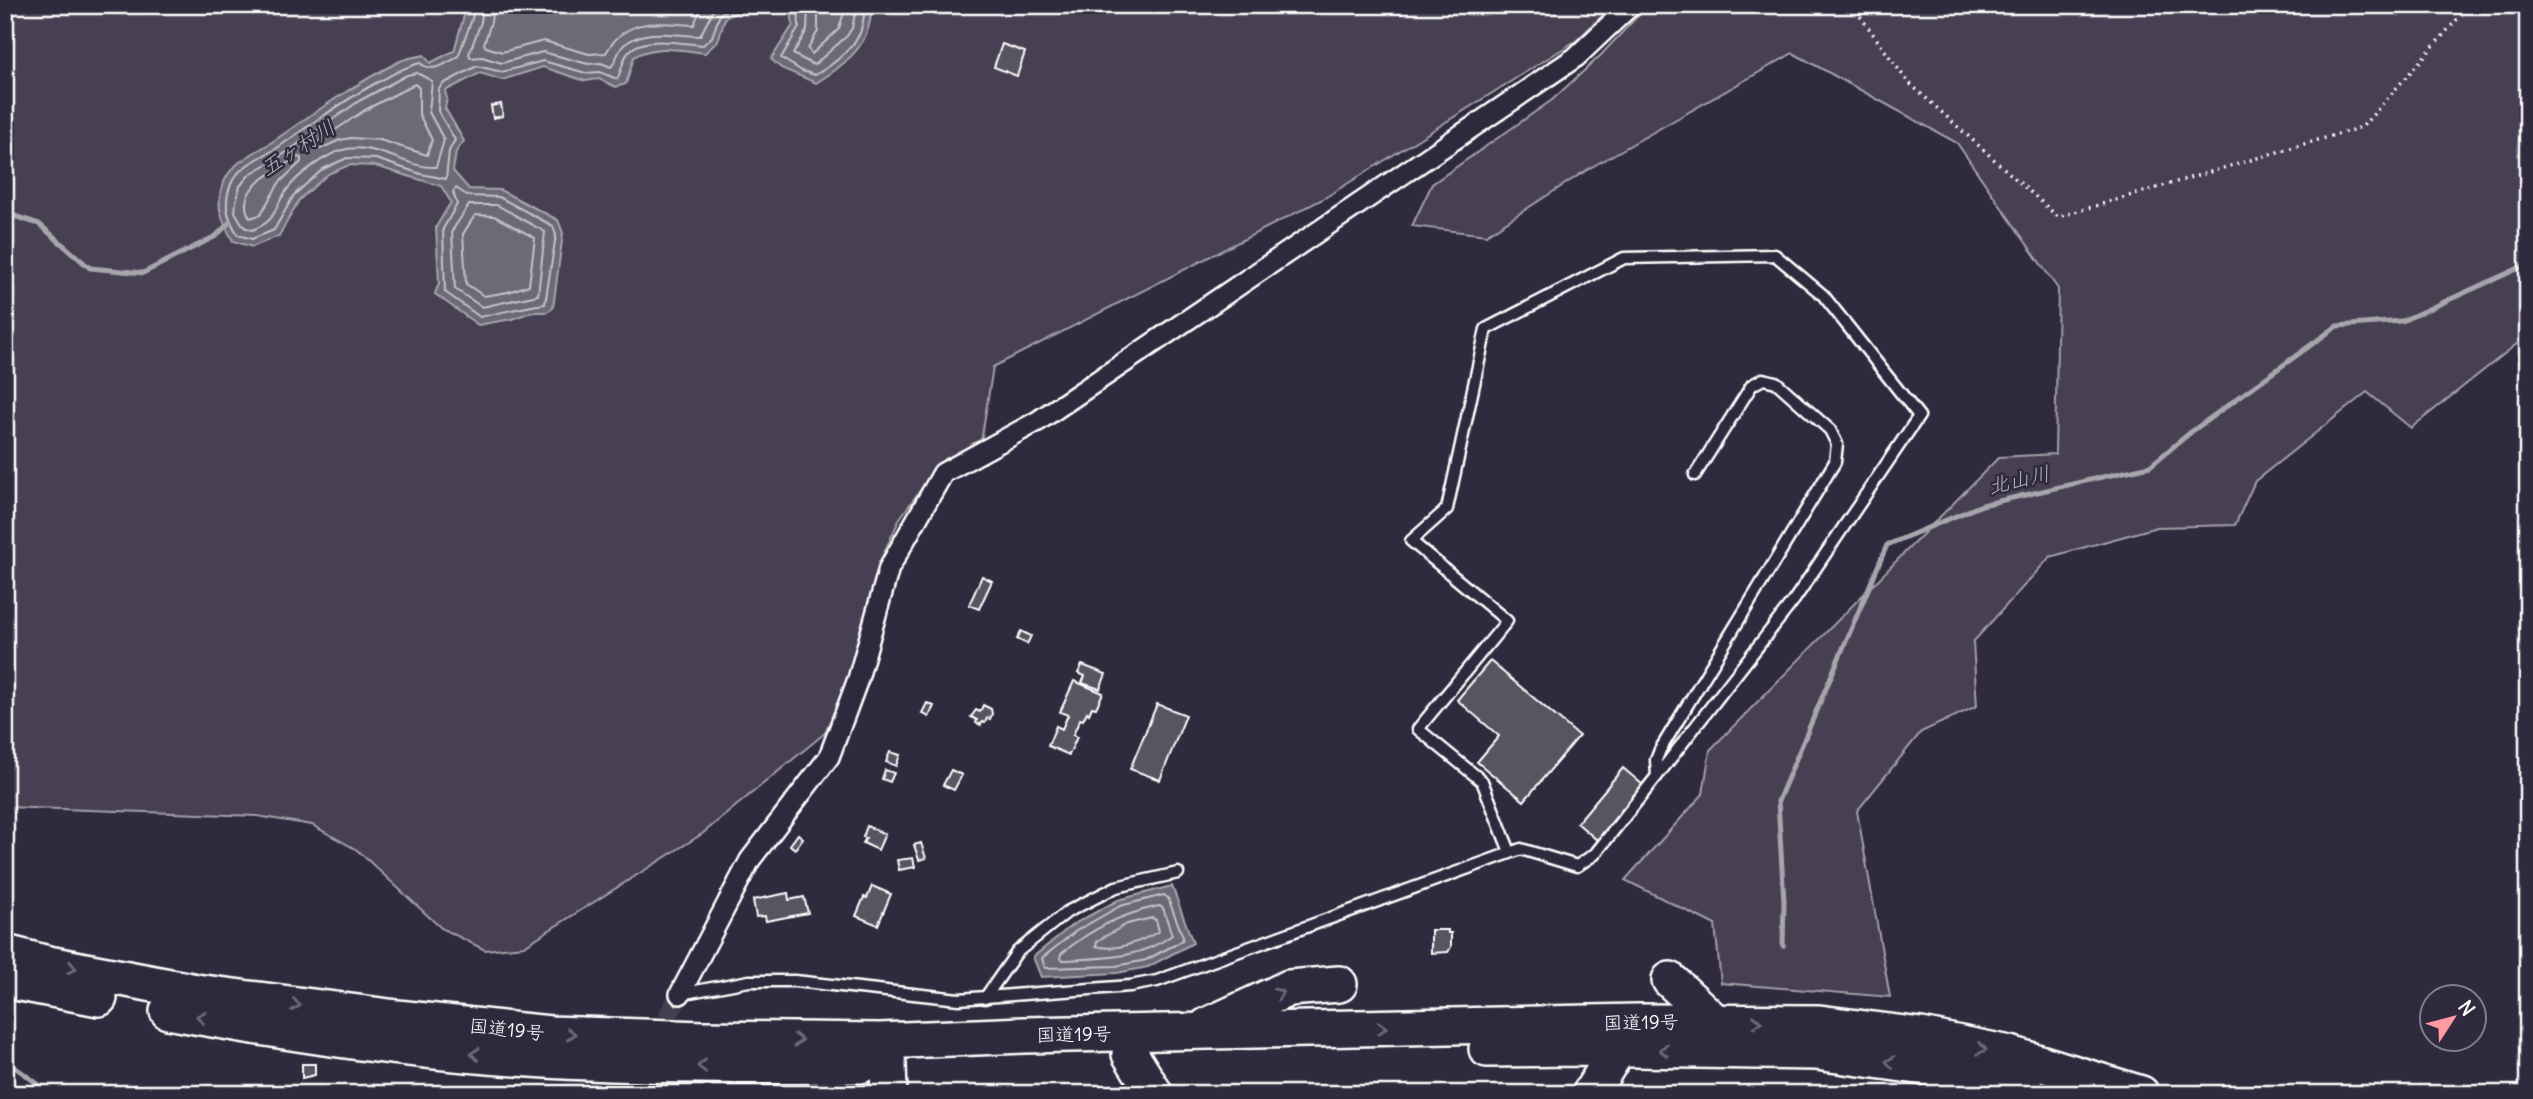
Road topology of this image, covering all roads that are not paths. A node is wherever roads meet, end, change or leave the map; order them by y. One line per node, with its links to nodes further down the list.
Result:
1 (1631, 5): 10 (street)
2 (1695, 475): 3 (lane)
3 (1657, 776): 4 (lane); 4 (lane)
4 (1510, 852): 11 (lane)
5 (1178, 873): 11 (lane)
6 (5, 953): 13 (highway, 国道19号, one-way to 13)
7 (5, 980): 16 (highway, 国道19号, one-way to 7)
8 (1670, 980): 12 (highway)
9 (1339, 984): 13 (highway, one-way to 9)
10 (680, 994): 11 (lane)
11 (985, 998)
12 (1715, 1022): 13 (highway, 国道19号, one-way to 12); 21 (highway, 国道19号, one-way to 21)
13 (1194, 1032)
14 (1618, 1049): 15 (highway, 国道19号); 17 (highway, 国道19号, one-way to 14); 19 (highway)
15 (1129, 1054): 16 (highway, 国道19号); 18 (highway)
16 (888, 1079)
17 (2006, 1088): 20 (highway, 国道19号)
18 (1155, 1094)
19 (1590, 1094)
20 (2028, 1094)
21 (2141, 1094)

